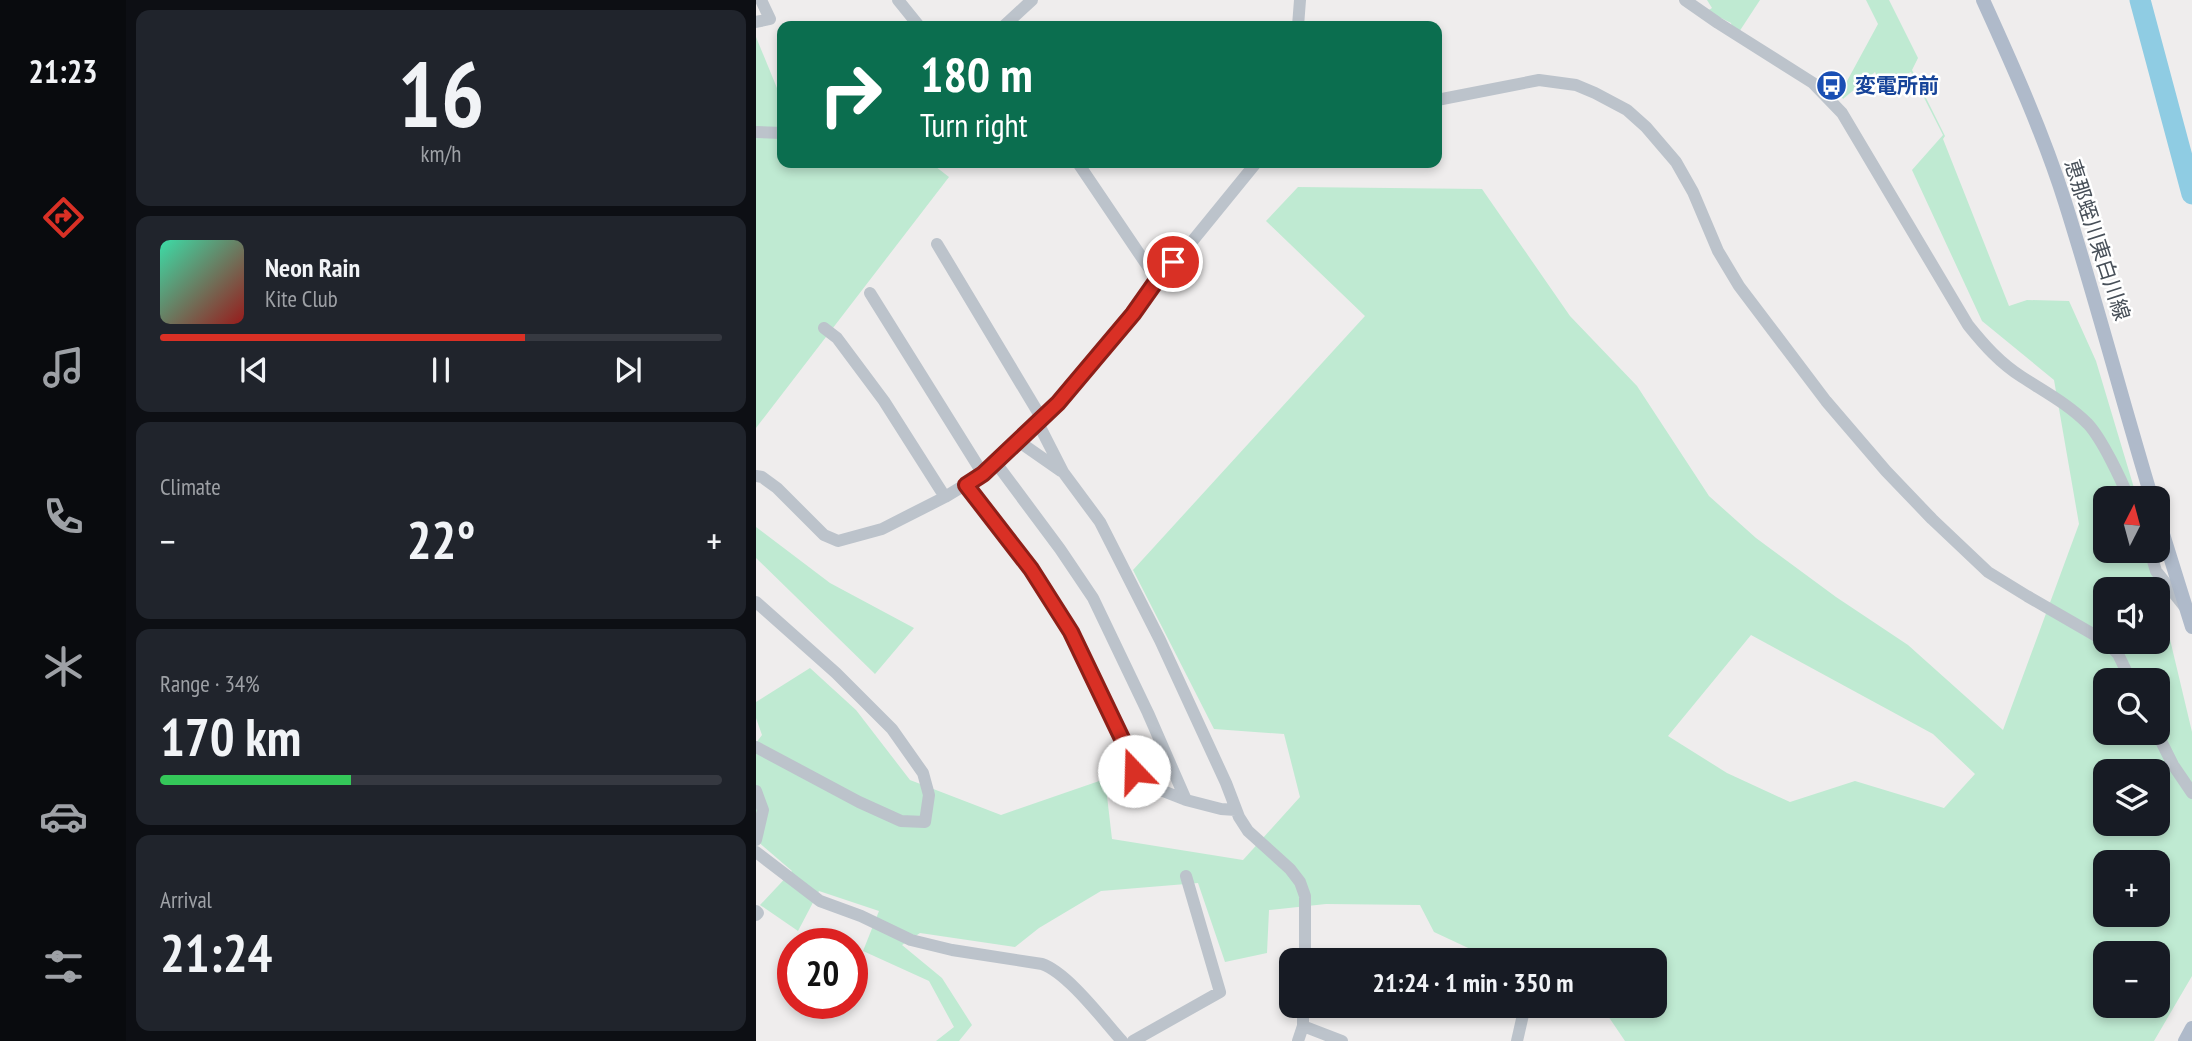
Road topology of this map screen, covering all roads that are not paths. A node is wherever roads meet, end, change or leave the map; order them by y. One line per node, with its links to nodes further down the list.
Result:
1 (761, 0): 10 (street)
2 (898, 0): 7 (street)
3 (1032, 0): 8 (street)
4 (1300, 0): 9 (street)
5 (1685, 0): 27 (street)
6 (1983, 0): 28 (main road, 恵那蛭川東白川線)
7 (915, 21)
8 (1009, 21)
9 (1298, 21)
10 (757, 23)
11 (1442, 99): 35 (street)
12 (756, 132): 13 (street)
13 (777, 133)
14 (1081, 168): 17 (street)
15 (1252, 168): 17 (street)
16 (937, 244): 20 (street)
17 (1157, 280): 20 (street)
18 (870, 293): 24 (street)
19 (824, 328): 29 (street)
20 (1040, 421): 21 (street); 23 (street)
21 (1018, 441): 22 (street); 23 (street)
22 (996, 463): 24 (street); 40 (street)
23 (1063, 472): 41 (street)
24 (983, 474): 26 (street)
25 (756, 476): 29 (street)
26 (966, 485): 29 (street); 40 (street)
27 (2124, 486)
28 (2148, 486)
29 (944, 497)
30 (2170, 559): 33 (main road)
31 (2154, 564): 33 (street)
32 (756, 602): 37 (street)
33 (2184, 606): 34 (main road)
34 (2192, 627)
35 (2093, 634)
36 (2163, 745): 39 (street)
37 (756, 747)
38 (756, 791): 42 (street)
39 (2192, 793)
40 (1186, 800): 41 (street)
41 (1236, 810): 45 (street)
42 (756, 840)
43 (756, 852): 50 (street)
44 (1186, 877): 51 (street)
45 (1305, 948)
46 (1303, 1018): 48 (street)
47 (1522, 1018): 54 (street)
48 (1303, 1026): 52 (street); 53 (street)
49 (2192, 1028): 55 (main road)
50 (1122, 1041)
51 (1133, 1041)
52 (1298, 1041)
53 (1342, 1041)
54 (1517, 1041)
55 (2185, 1041)

